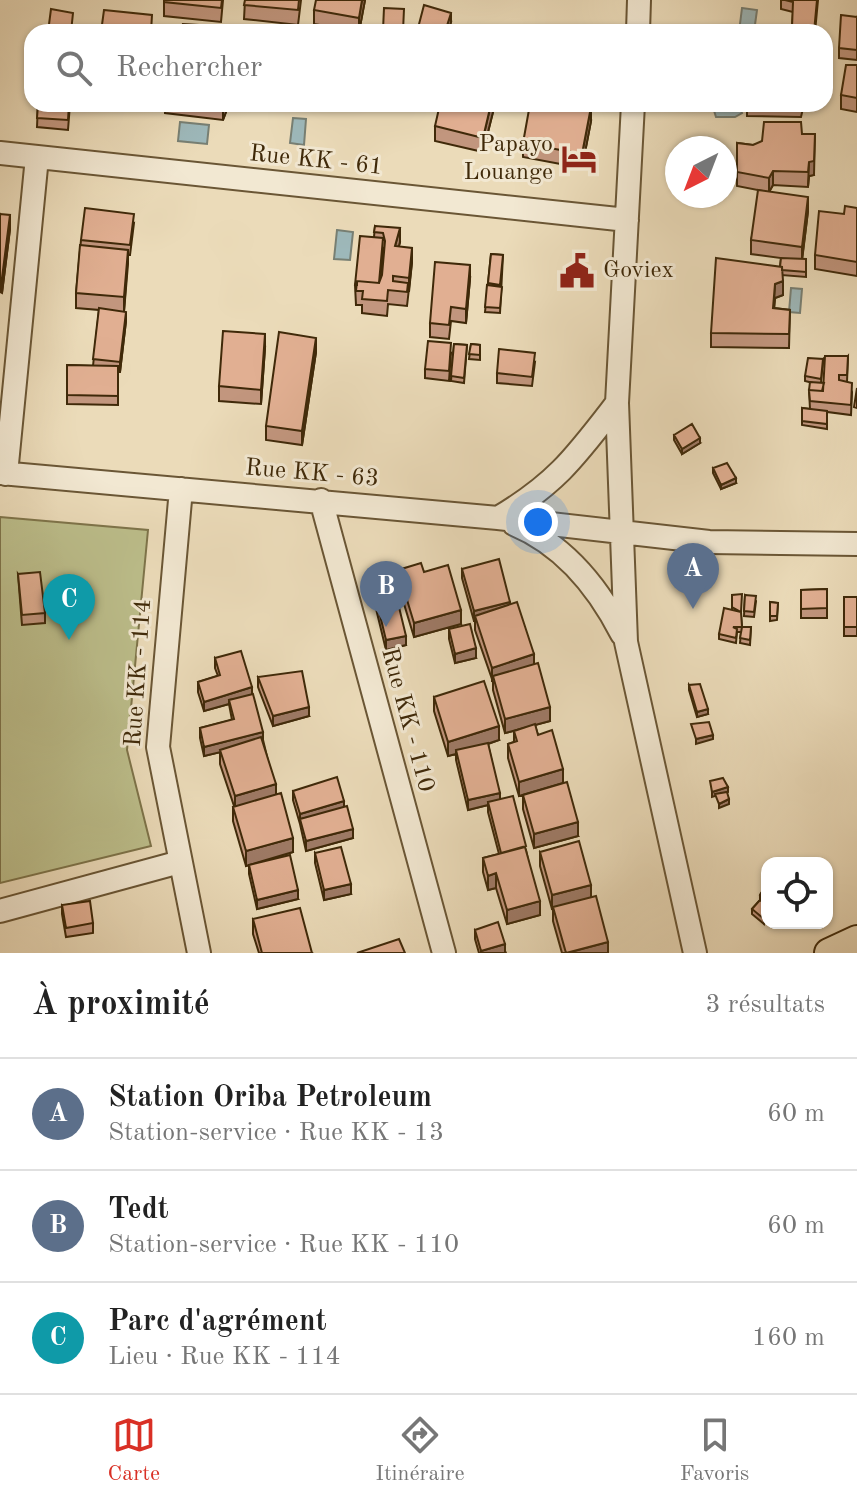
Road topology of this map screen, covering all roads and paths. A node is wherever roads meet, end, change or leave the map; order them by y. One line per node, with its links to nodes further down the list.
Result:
1 (639, 0): 2 (street)
2 (638, 24)
3 (633, 112): 6 (street)
4 (0, 153): 5 (street, Rue KK - 61)
5 (37, 157): 6 (street, Rue KK - 61); 8 (street)
6 (627, 220): 7 (street)
7 (617, 403): 11 (street); 12 (street)
8 (3, 474): 9 (street, Rue KK - 63)
9 (181, 489): 10 (street, Rue KK - 63); 15 (street, Rue KK - 114)
10 (321, 500): 11 (street, Rue KK - 63); 19 (street, Rue KK - 110)
11 (498, 518): 12 (street, Rue KK - 63); 14 (street)
12 (619, 532): 13 (street, Rue KK - 63); 14 (street)
13 (857, 544)
14 (626, 642): 20 (street)
15 (180, 862): 16 (street); 18 (street, Rue KK - 114)
16 (0, 911)
17 (857, 940): 21 (main road)
18 (199, 953)
19 (444, 953)
20 (695, 953)
21 (829, 953)

